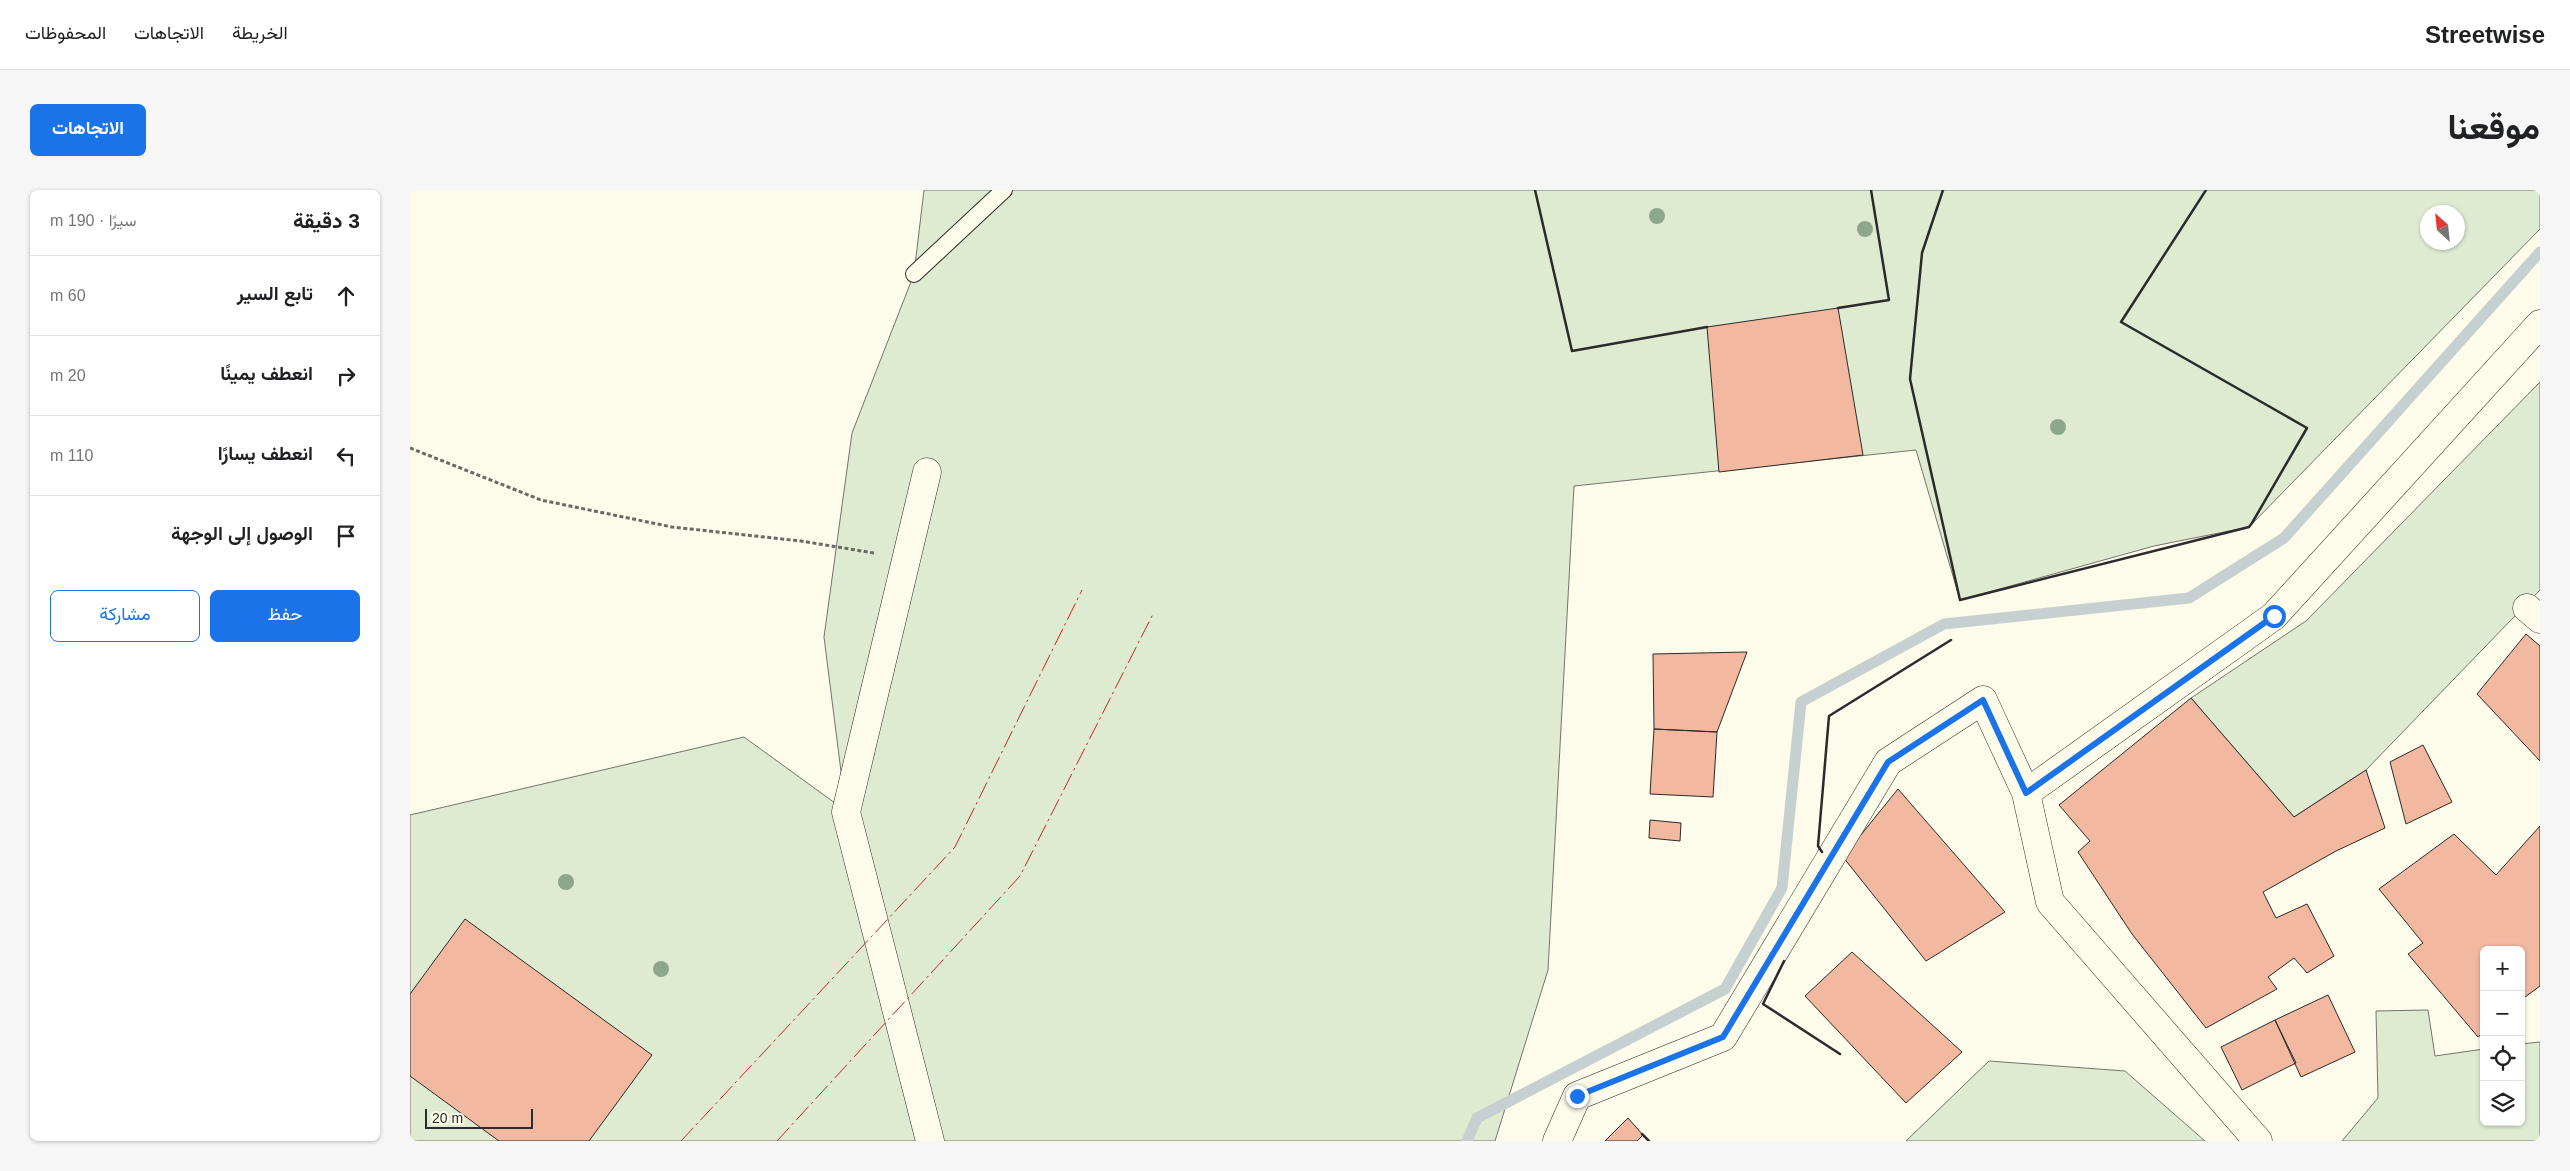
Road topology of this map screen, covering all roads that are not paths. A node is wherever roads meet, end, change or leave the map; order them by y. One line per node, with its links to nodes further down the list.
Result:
1 (1004, 190): 2 (lane)
2 (914, 274)
3 (2540, 324): 5 (street)
4 (927, 472): 6 (street)
5 (2026, 793): 7 (street); 8 (street)
6 (930, 1141)
7 (1558, 1141)
8 (2258, 1141)

